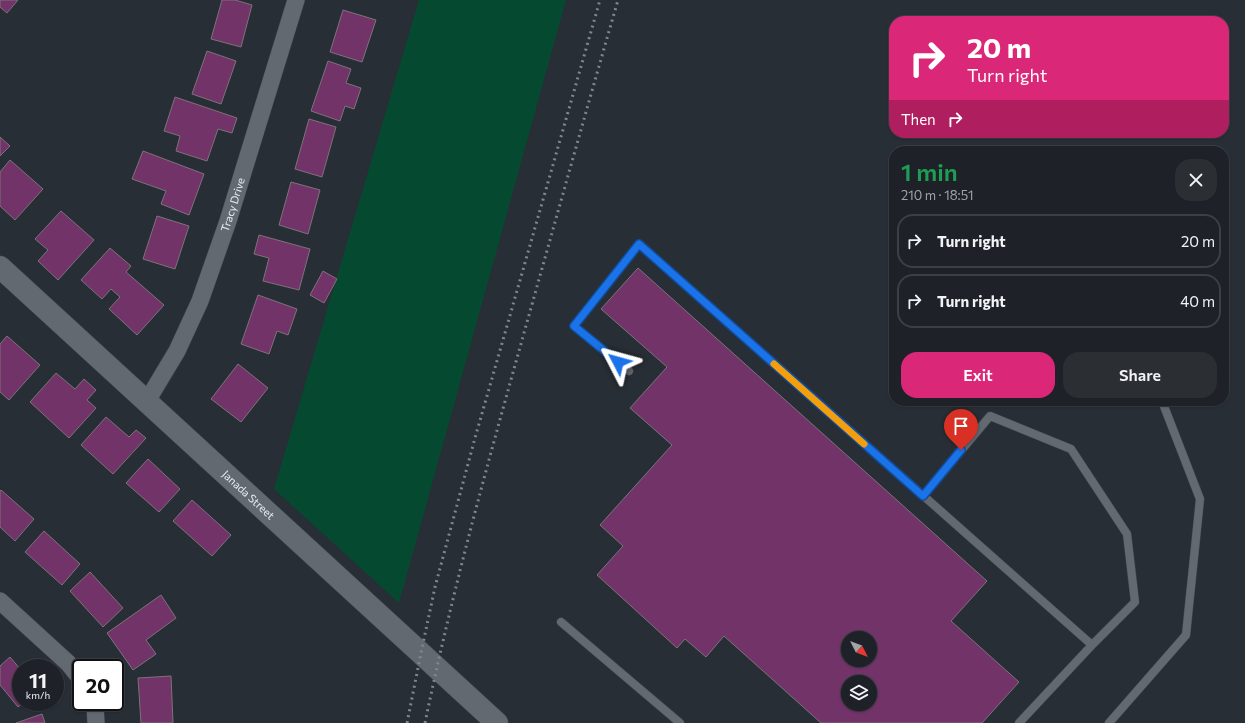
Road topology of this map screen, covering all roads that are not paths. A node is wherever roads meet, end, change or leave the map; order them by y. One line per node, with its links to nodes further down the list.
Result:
1 (296, 0): 4 (street, Tracy Drive)
2 (0, 267): 4 (street, Janada Street)
3 (629, 371): 6 (lane)
4 (147, 401): 13 (street, Janada Street)
5 (1164, 406): 16 (lane)
6 (923, 496): 9 (lane); 9 (lane)
7 (0, 601): 10 (street)
8 (561, 622): 14 (lane)
9 (1092, 645): 15 (lane)
10 (72, 668)
11 (95, 711): 12 (street)
12 (96, 723)
13 (497, 723)
14 (680, 723)
15 (1019, 723)
16 (1109, 723)

